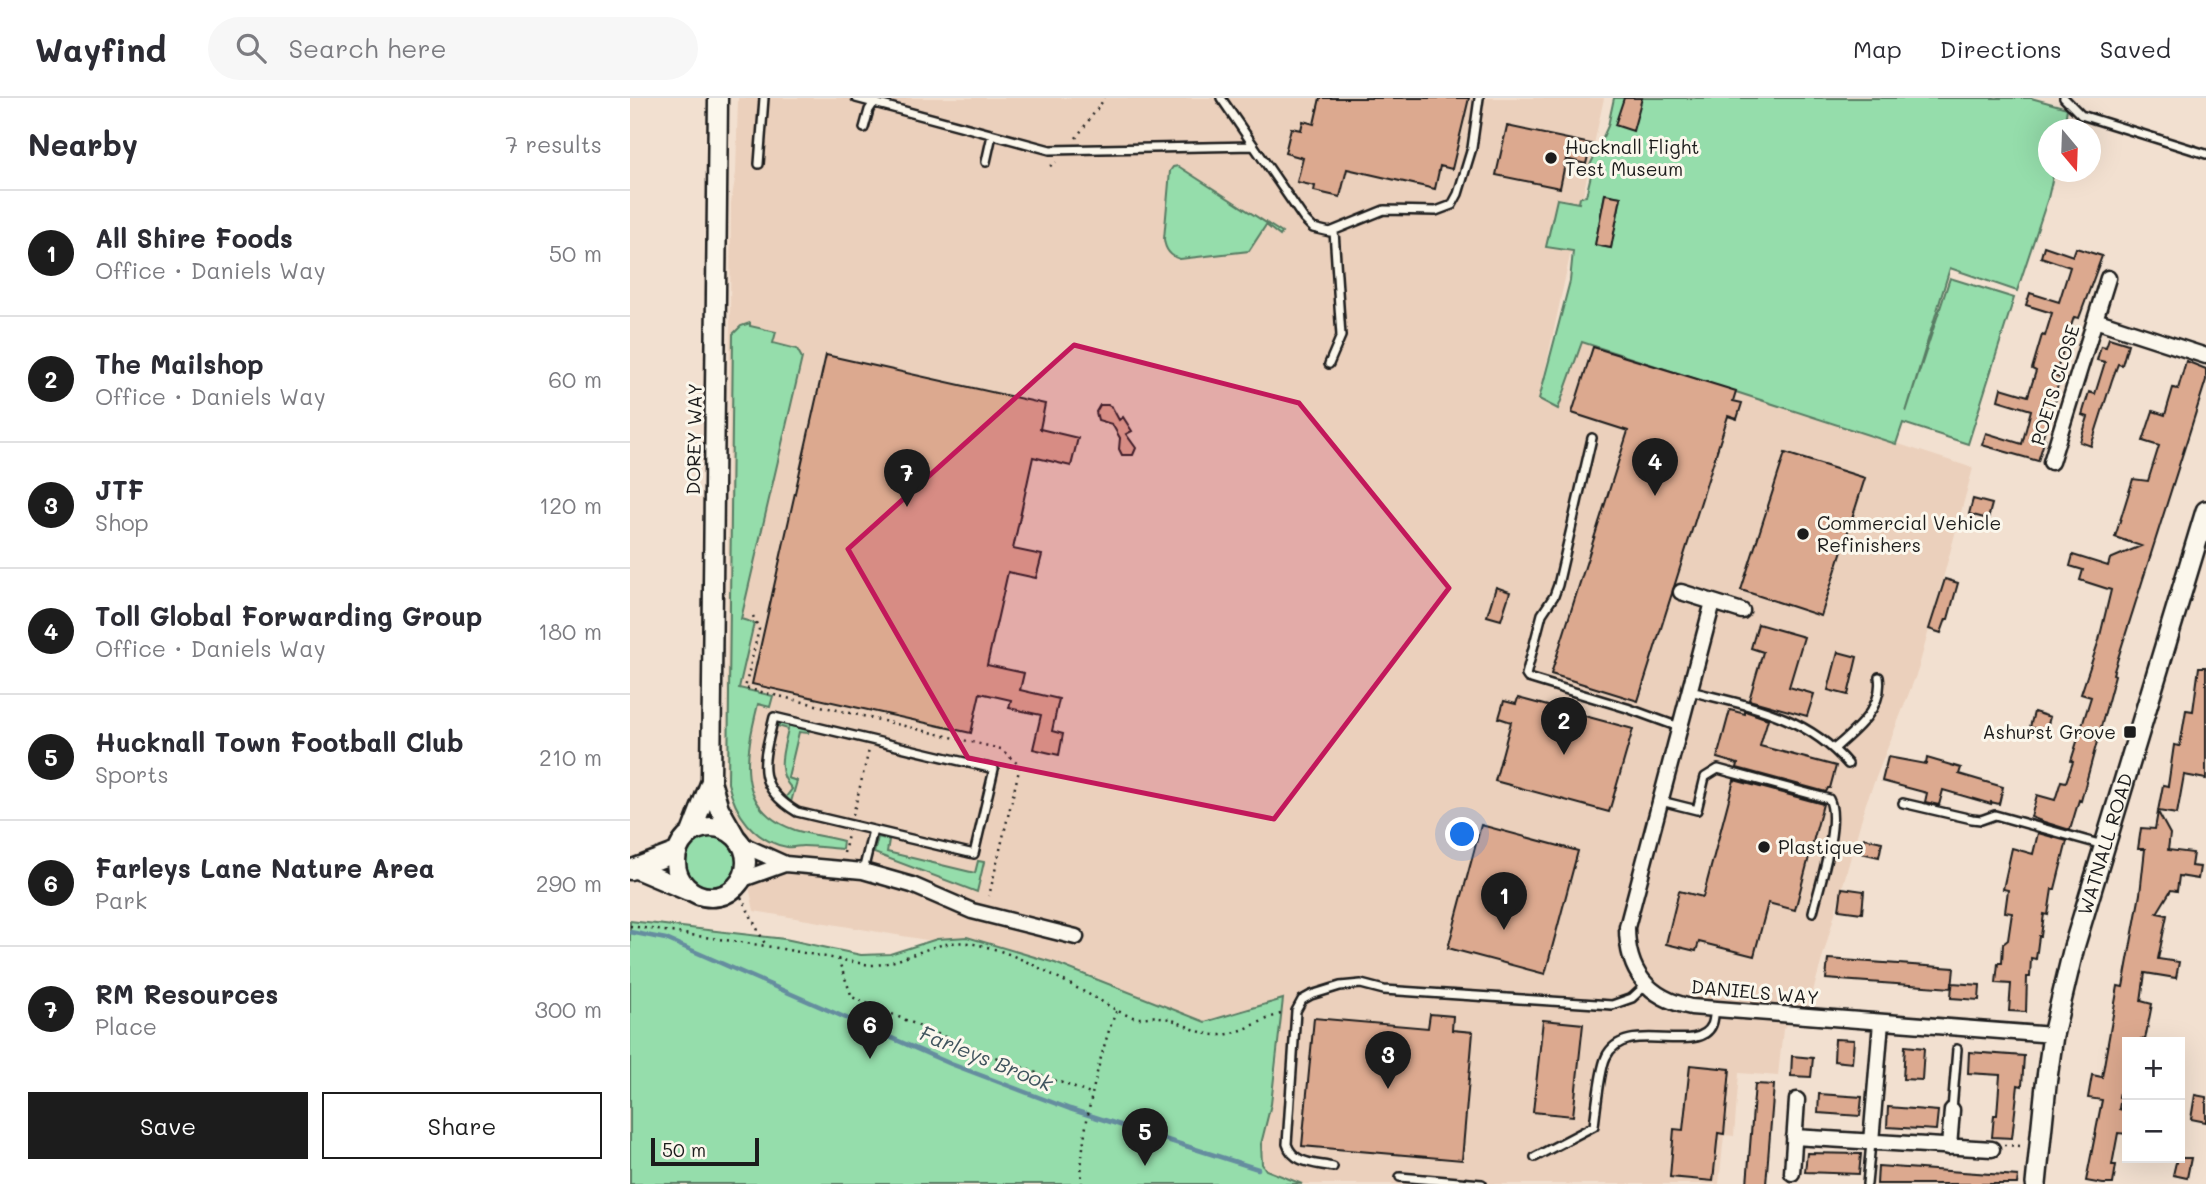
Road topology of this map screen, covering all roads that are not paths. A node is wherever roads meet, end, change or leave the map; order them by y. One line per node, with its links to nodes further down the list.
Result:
1 (718, 98): 30 (street, DOREY WAY)
2 (764, 98): 13 (lane)
3 (856, 98): 7 (lane)
4 (1221, 98): 10 (lane)
5 (1479, 98): 14 (lane)
6 (2064, 98): 11 (lane)
7 (875, 101): 8 (lane); 9 (lane)
8 (864, 128)
9 (992, 135): 10 (lane); 12 (lane)
10 (1254, 146): 14 (lane)
11 (2206, 154)
12 (986, 162)
13 (759, 164)
14 (1334, 230): 18 (lane)
15 (2108, 278): 16 (street, POETS CLOSE)
16 (2095, 320): 17 (street, POETS CLOSE); 20 (street, POETS CLOSE)
17 (2206, 356)
18 (1329, 364)
19 (1592, 438): 27 (lane)
20 (2051, 462)
21 (2206, 511): 36 (main road, WATNALL ROAD)
22 (1681, 592): 23 (street)
23 (1713, 602): 24 (street); 26 (street)
24 (1742, 611)
25 (1879, 677): 28 (lane)
26 (1690, 691): 27 (street); 28 (lane)
27 (1680, 727): 31 (street)
28 (1835, 748): 29 (lane)
29 (1848, 764)
30 (711, 781): 34 (street, DOREY WAY); 35 (street, DOREY WAY)
31 (1660, 801): 43 (lane); 45 (street)
32 (1903, 803): 36 (lane)
33 (873, 830): 33 (lane); 40 (lane)
34 (691, 833): 35 (street); 37 (street)
35 (739, 840): 38 (street); 41 (street)
36 (2103, 845): 48 (main road, WATNALL ROAD)
37 (677, 852): 39 (street); 42 (street)
38 (785, 864): 40 (street); 41 (street)
39 (633, 870): 42 (street)
40 (863, 871): 44 (street)
41 (740, 884): 42 (street)
42 (693, 893)
43 (1813, 912)
44 (1076, 937)
45 (1646, 985): 46 (street, DANIELS WAY); 57 (lane)
46 (1714, 1009): 47 (street, DANIELS WAY); 56 (lane)
47 (1881, 1022): 48 (street, DANIELS WAY); 53 (street)
48 (2053, 1035): 62 (main road, WATNALL ROAD)
49 (1957, 1049): 51 (lane)
50 (1797, 1100): 52 (street)
51 (1952, 1110): 54 (street)
52 (1794, 1137): 53 (street); 58 (street)
53 (1871, 1142): 54 (street); 61 (lane)
54 (1949, 1147): 55 (street)
55 (1992, 1149)
56 (1535, 1157)
57 (1333, 1167)
58 (1792, 1172)
59 (1400, 1177): 60 (lane)
60 (1482, 1184)
61 (1867, 1184)
62 (2036, 1184)

